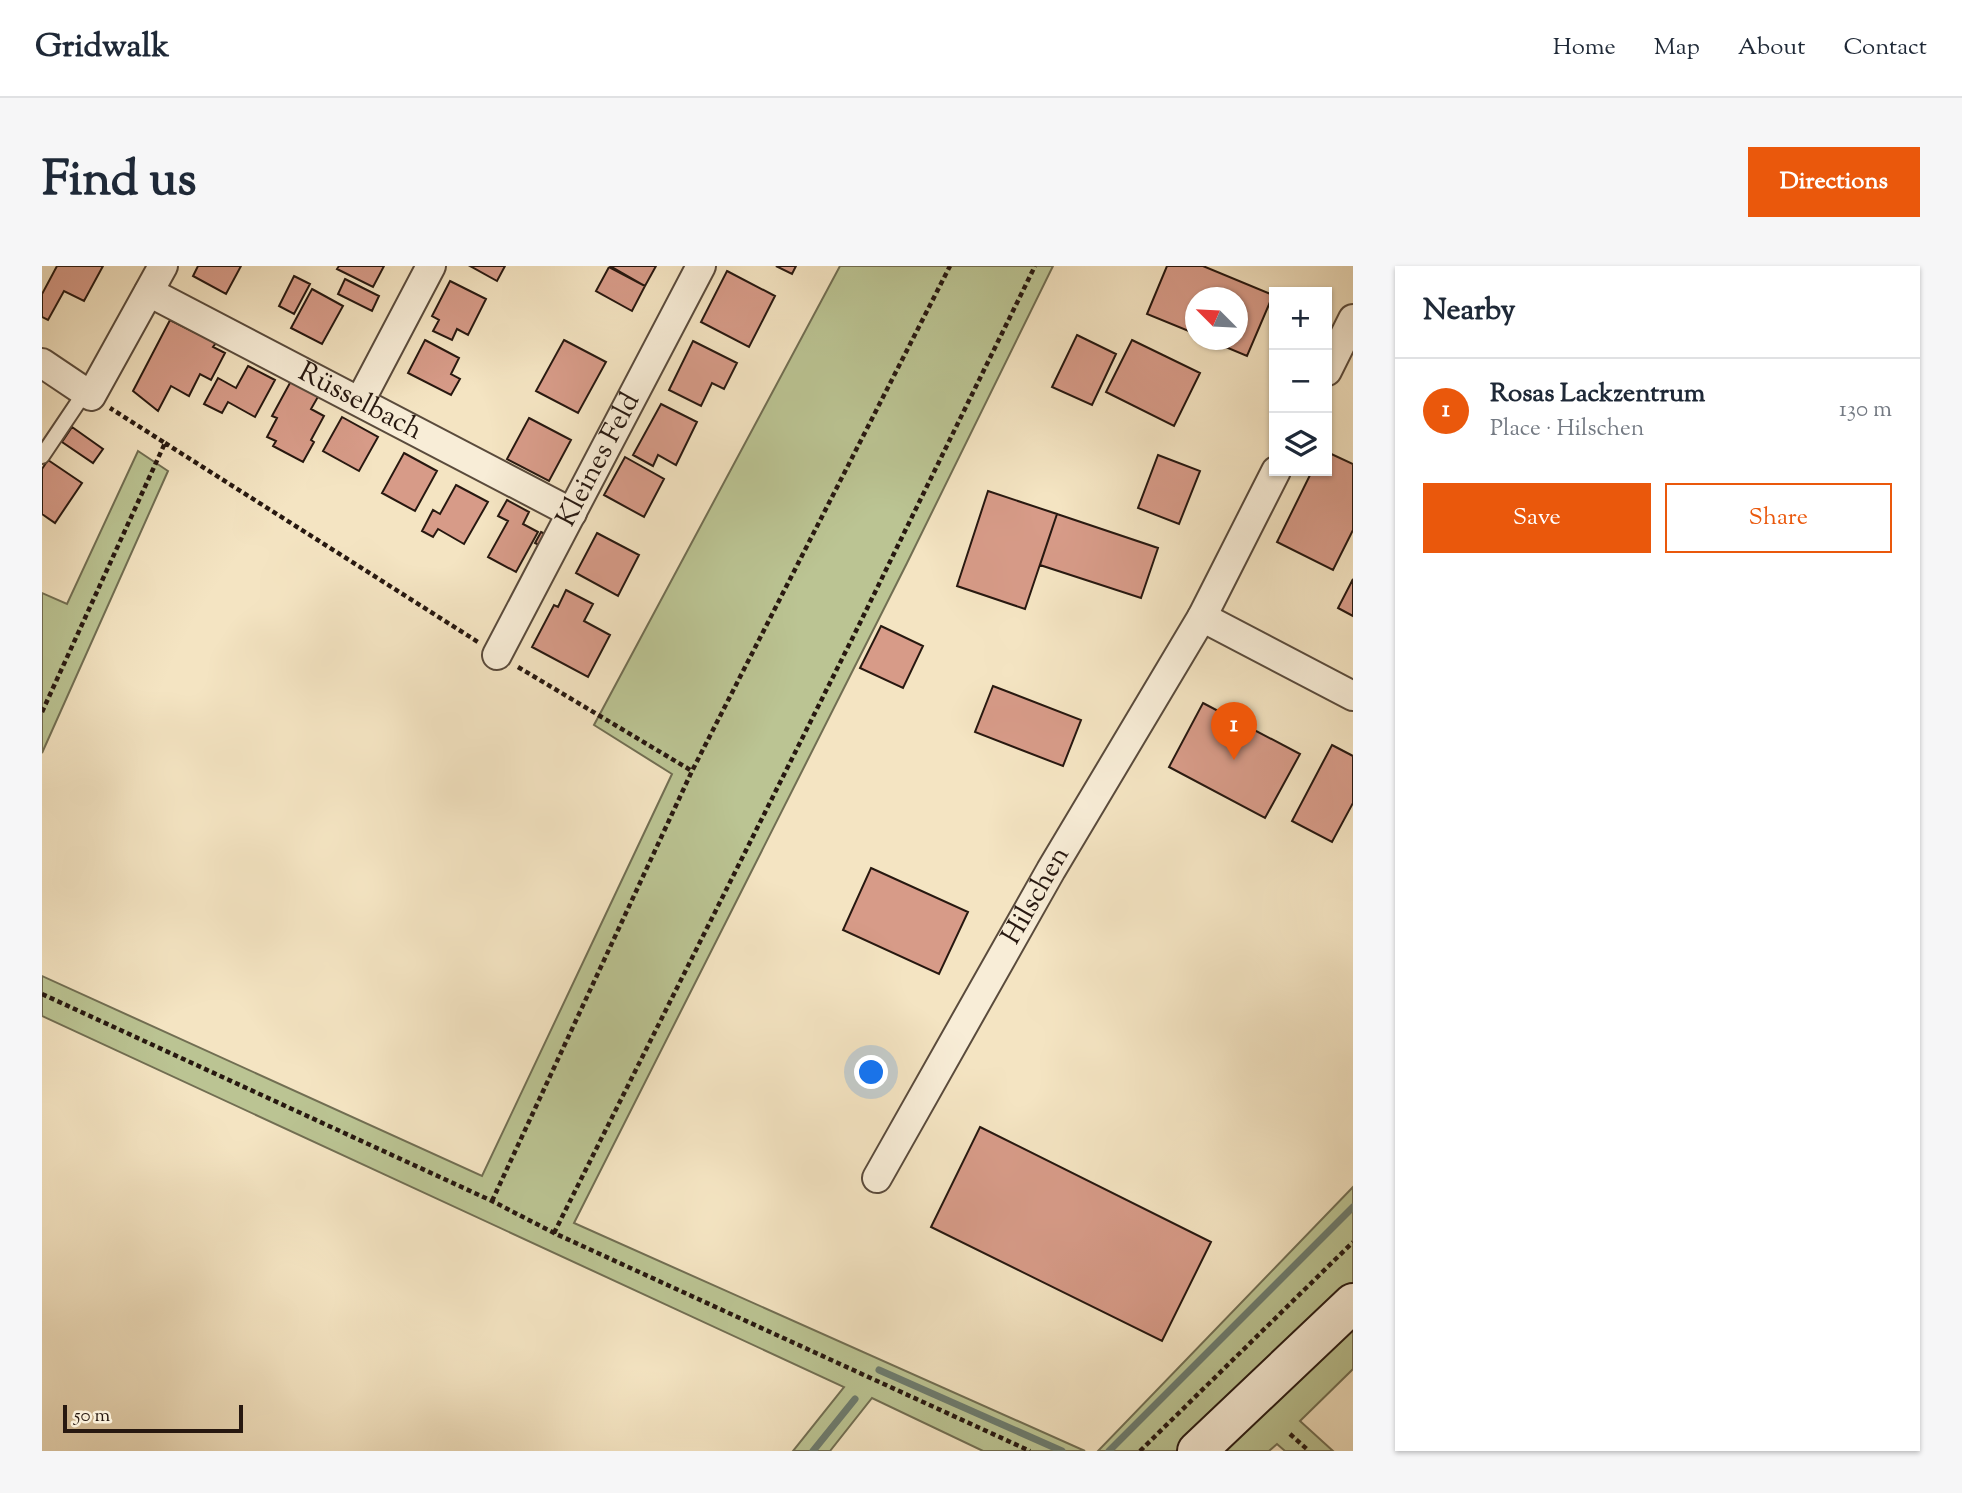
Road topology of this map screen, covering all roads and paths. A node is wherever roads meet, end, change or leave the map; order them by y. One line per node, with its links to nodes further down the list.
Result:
1 (163, 266): 6 (street)
2 (431, 266): 11 (street)
3 (701, 266): 15 (street, Kleines Feld)
4 (950, 266): 20 (path)
5 (1035, 266): 24 (path)
6 (149, 292): 10 (street); 11 (street, Rüsselbach)
7 (1353, 319): 8 (street)
8 (1332, 361)
9 (42, 363): 10 (street)
10 (88, 394): 12 (path); 13 (lane)
11 (360, 401): 15 (street, Rüsselbach)
12 (165, 443): 17 (path); 19 (path)
13 (42, 456)
14 (1273, 476): 16 (street, Hilschen)
15 (572, 513): 17 (street, Kleines Feld)
16 (1202, 617): 18 (street); 22 (street, Hilschen)
17 (497, 655): 20 (path)
18 (1353, 696)
19 (42, 712)
20 (692, 771): 23 (path)
21 (42, 994): 23 (path)
22 (877, 1178)
23 (492, 1201): 24 (path)
24 (554, 1233): 28 (path)
25 (1353, 1242): 29 (path)
26 (1353, 1303): 30 (main road)
27 (1290, 1434): 31 (path)
28 (1030, 1451)
29 (1140, 1451)
30 (1197, 1451)
31 (1309, 1451)

